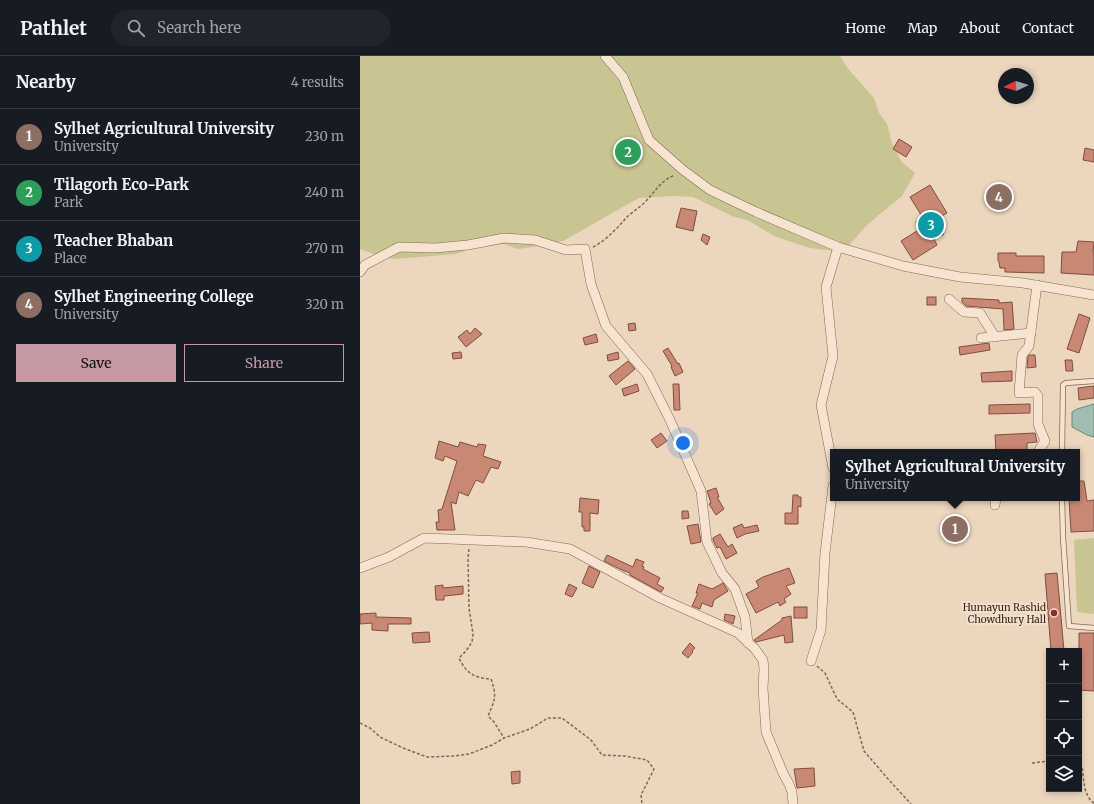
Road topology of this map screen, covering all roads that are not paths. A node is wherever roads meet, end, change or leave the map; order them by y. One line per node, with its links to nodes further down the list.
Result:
1 (605, 56): 2 (street)
2 (838, 247): 4 (street); 13 (street)
3 (360, 272): 18 (street)
4 (1037, 286): 5 (street); 7 (street)
5 (1094, 295)
6 (949, 299): 8 (street)
7 (1031, 333): 8 (street); 11 (street)
8 (995, 337): 9 (street)
9 (981, 338)
10 (1094, 381): 12 (lane)
11 (1040, 449)
12 (1062, 449)
13 (830, 452)
14 (831, 501): 19 (street)
15 (1062, 501): 17 (lane)
16 (360, 568): 18 (street)
17 (1094, 628)
18 (748, 643): 20 (street)
19 (811, 661)
20 (793, 804)

